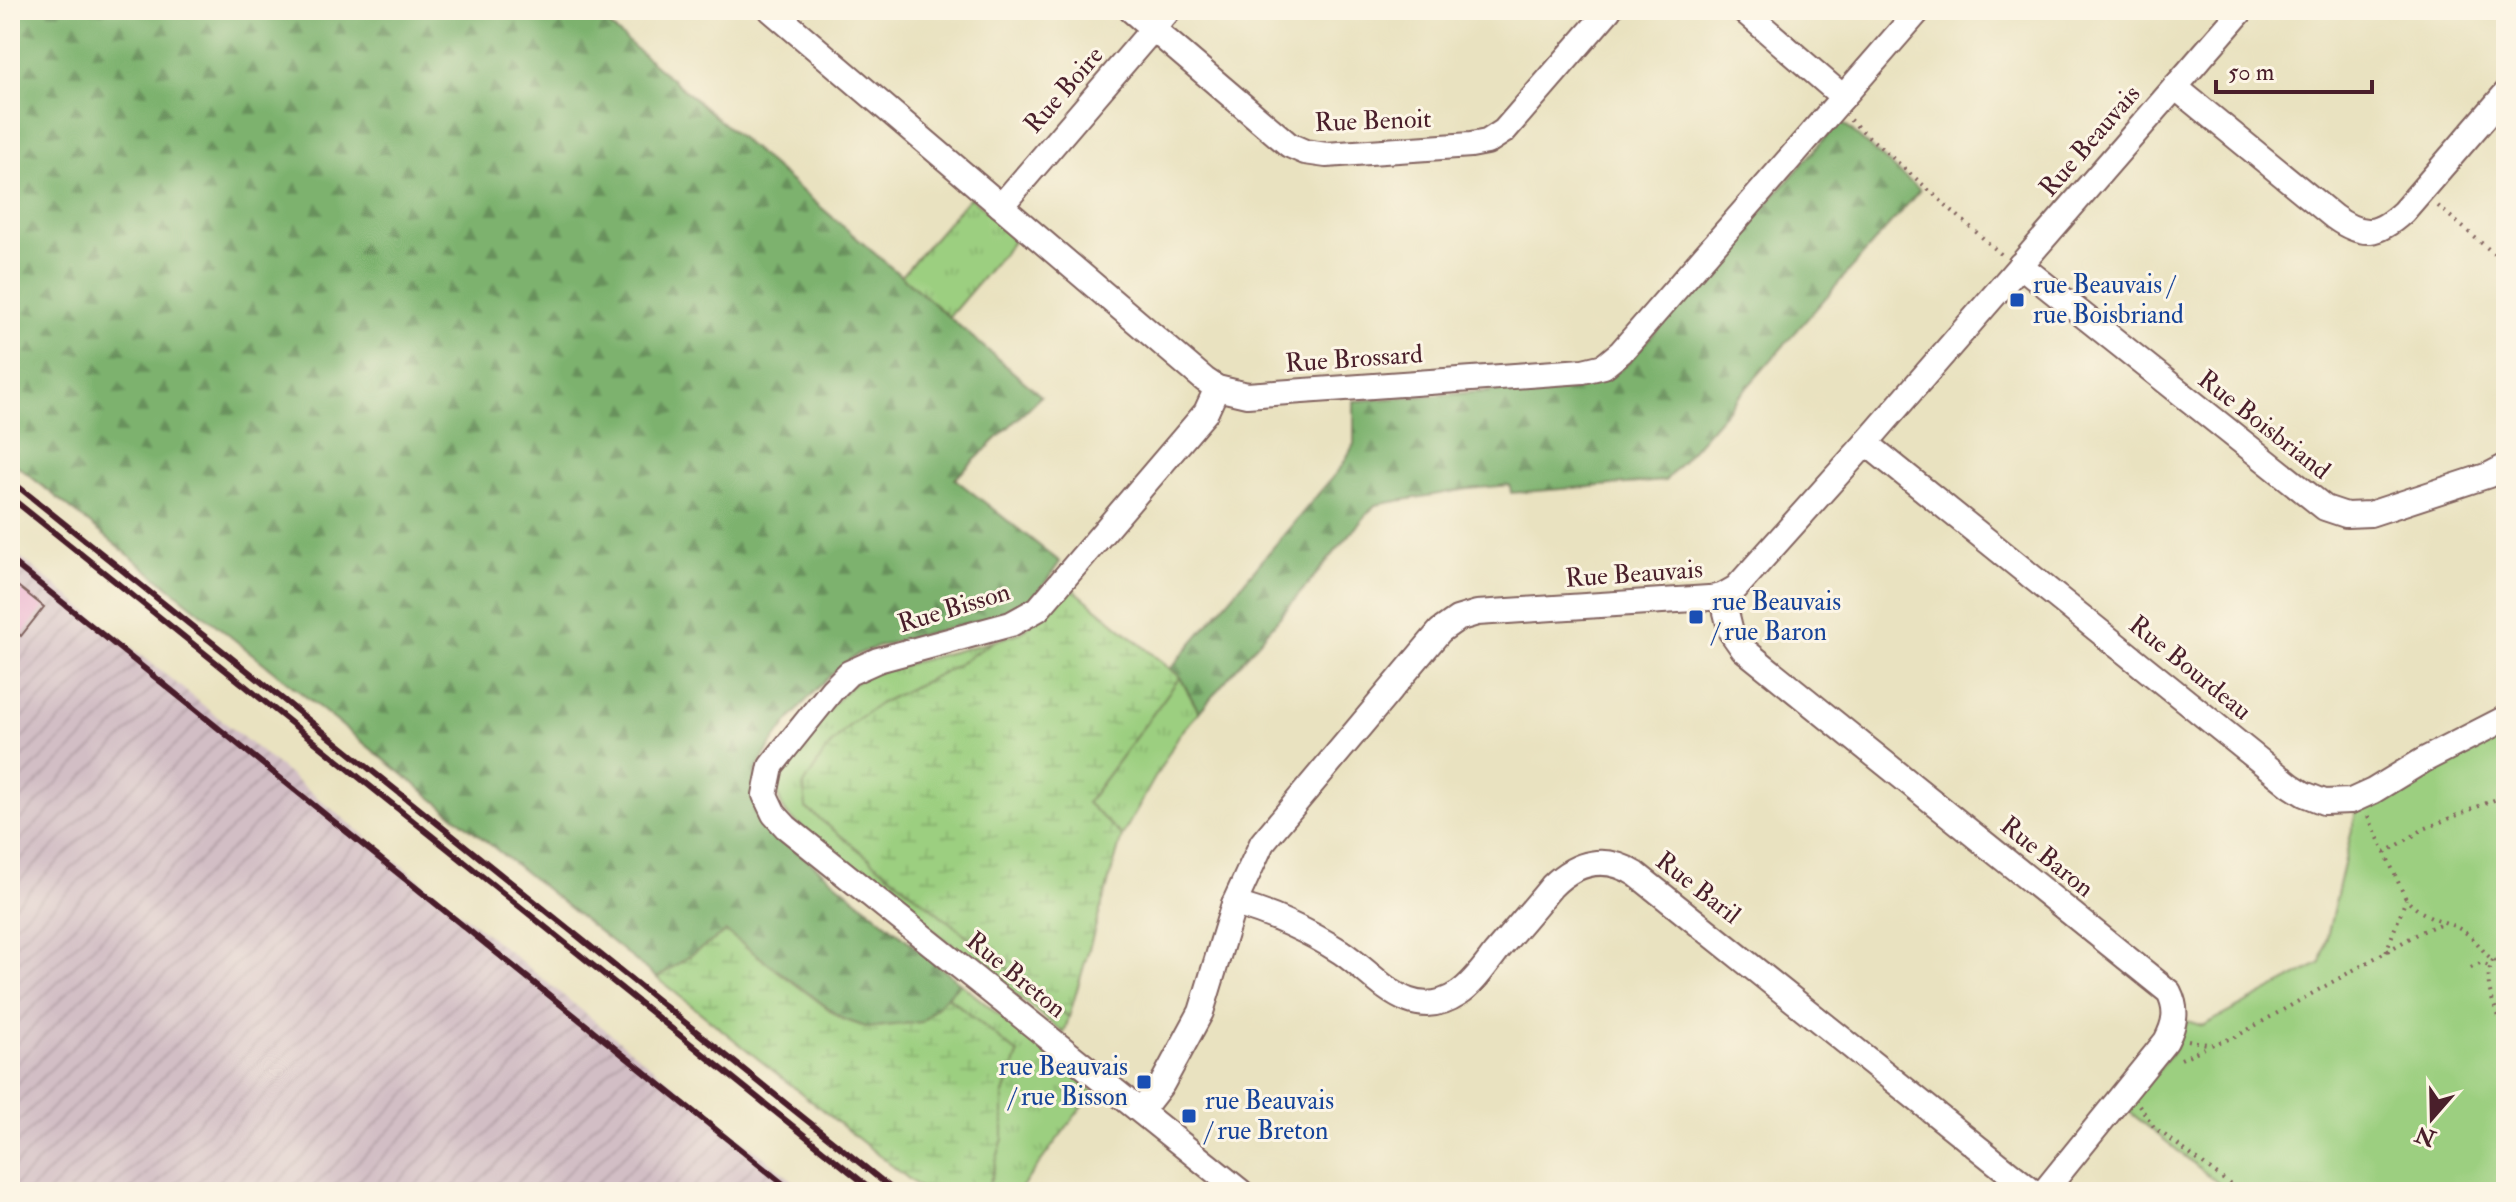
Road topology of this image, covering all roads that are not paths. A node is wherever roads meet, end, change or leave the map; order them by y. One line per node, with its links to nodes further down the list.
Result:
1 (771, 10): 12 (street)
2 (1131, 10): 8 (street, Rue Benoit)
3 (1169, 10): 8 (street, Rue Boire)
4 (1609, 10): 8 (street, Rue Benoit)
5 (1743, 10): 11 (street)
6 (1919, 10): 11 (street, Rue Brossard)
7 (2242, 10): 9 (street, Rue Beauvais)
8 (1153, 29): 12 (street, Rue Boire)
9 (2175, 87): 10 (street); 13 (street, Rue Beauvais)
10 (2506, 93)
11 (1844, 106): 14 (street, Rue Brossard)
12 (1001, 206): 14 (street)
13 (2013, 262): 15 (street, Rue Beauvais); 16 (street, Rue Boisbriand)
14 (1217, 388): 19 (street, Rue Bisson)
15 (1866, 443): 17 (street, Rue Beauvais); 18 (street, Rue Bourdeau)
16 (2506, 466)
17 (1722, 596): 20 (street, Rue Beauvais); 24 (street, Rue Baron)
18 (2506, 718)
19 (765, 795): 21 (street, Rue Breton)
20 (1234, 904): 21 (street, Rue Beauvais); 23 (street, Rue Baril)
21 (1141, 1111): 22 (street, Rue Breton)
22 (1241, 1192)
23 (2033, 1192)
24 (2044, 1192)

